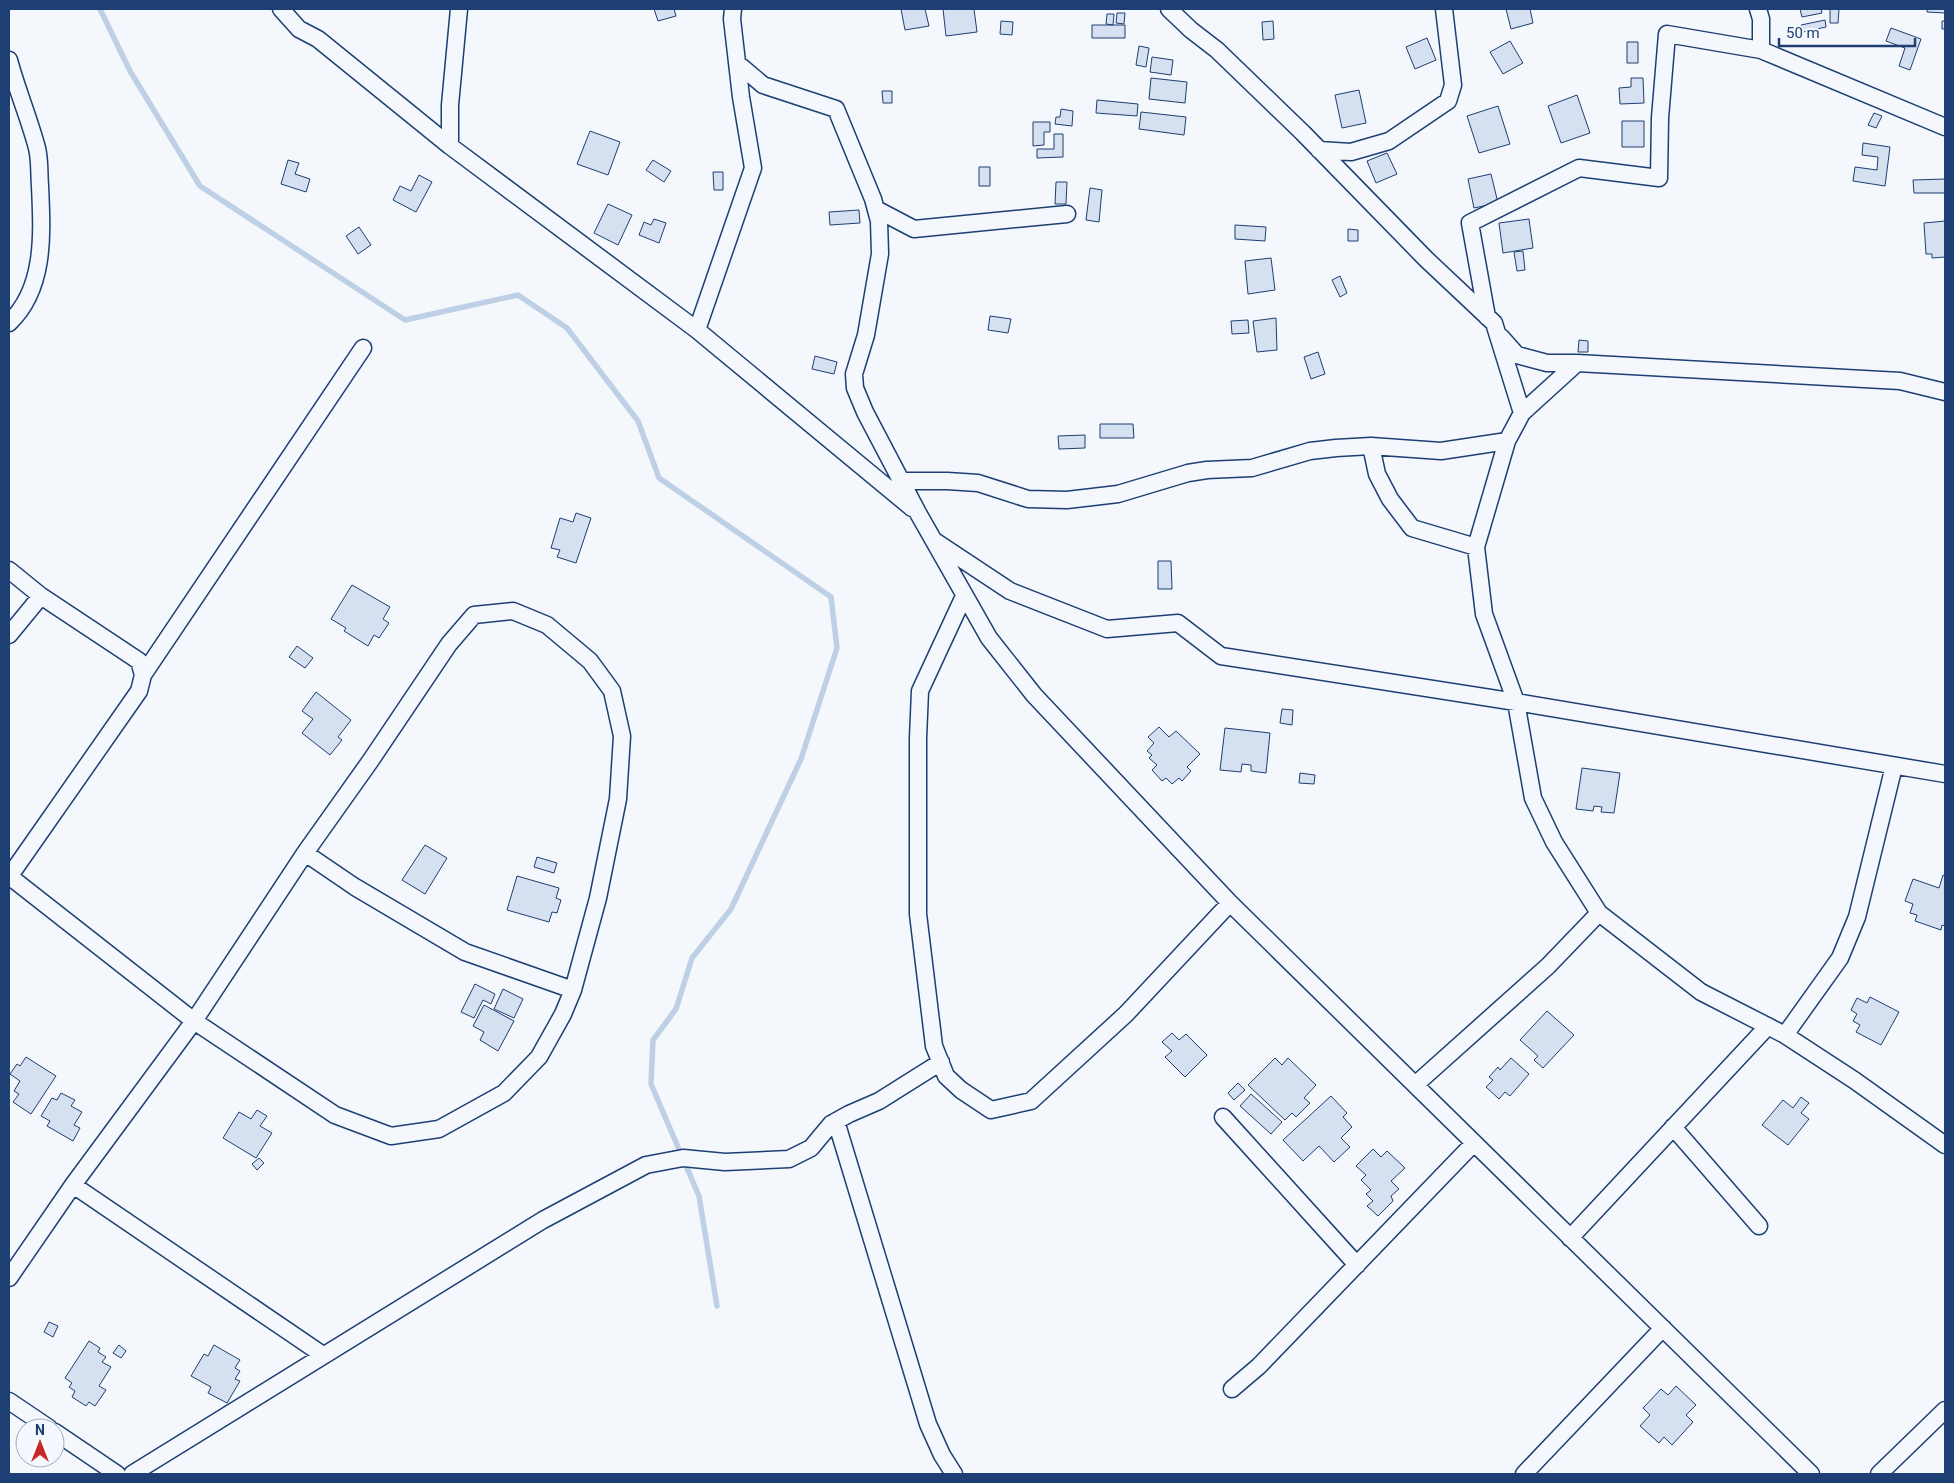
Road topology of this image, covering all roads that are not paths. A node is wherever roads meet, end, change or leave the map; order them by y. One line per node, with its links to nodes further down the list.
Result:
1 (281, 9): 12 (street)
2 (459, 9): 12 (street)
3 (733, 9): 9 (street)
4 (1169, 9): 13 (street)
5 (1444, 9): 13 (street)
6 (1758, 9): 7 (street)
7 (1761, 50): 11 (street); 17 (street)
8 (9, 60): 10 (street)
9 (737, 63): 14 (street); 18 (street)
10 (15, 98): 16 (street)
11 (1945, 127)
12 (450, 146): 18 (street)
13 (1319, 150): 17 (street)
14 (876, 209): 15 (street); 25 (street)
15 (1067, 214)
16 (9, 323)
17 (1492, 324): 20 (street); 22 (street)
18 (697, 330): 26 (street)
19 (363, 348): 33 (street)
20 (1577, 363): 21 (street); 22 (street)
21 (1945, 392)
22 (1522, 413): 23 (street)
23 (1507, 441): 24 (street); 28 (street)
24 (1371, 446): 25 (street); 28 (street)
25 (901, 481): 26 (street)
26 (918, 513): 27 (street)
27 (933, 540): 31 (street); 34 (street)
28 (1476, 547): 34 (street)
29 (9, 570): 30 (street)
30 (41, 596): 32 (street); 33 (street)
31 (964, 596): 39 (street); 45 (street)
32 (9, 634)
33 (143, 675): 38 (street)
34 (1516, 702): 35 (street); 40 (street)
35 (1894, 766): 36 (street); 44 (street)
36 (1945, 774)
37 (305, 853): 41 (street); 41 (street); 42 (street)
38 (9, 877): 42 (street)
39 (1230, 903): 45 (street); 46 (street)
40 (1599, 913): 43 (street); 46 (street)
41 (572, 990): 42 (street)
42 (194, 1021): 52 (street)
43 (1768, 1026): 44 (street); 49 (street)
44 (1785, 1035): 51 (street)
45 (941, 1062): 48 (street)
46 (1415, 1085): 50 (street)
47 (1223, 1117): 55 (street)
48 (836, 1121): 58 (street); 66 (street)
49 (1673, 1127): 53 (street); 54 (street)
50 (1474, 1143): 54 (street); 55 (street)
51 (1945, 1145)
52 (72, 1185): 56 (street); 58 (street)
53 (1759, 1226)
54 (1570, 1238): 57 (street)
55 (1357, 1265): 59 (street)
56 (9, 1278)
57 (1662, 1328): 67 (street); 68 (street)
58 (324, 1355): 65 (street)
59 (1232, 1389)
60 (9, 1401): 62 (street)
61 (1945, 1410): 69 (street)
62 (34, 1418)
63 (65, 1439): 64 (street)
64 (117, 1474)
65 (132, 1474)
66 (954, 1474)
67 (1524, 1474)
68 (1811, 1474)
69 (1879, 1474)

